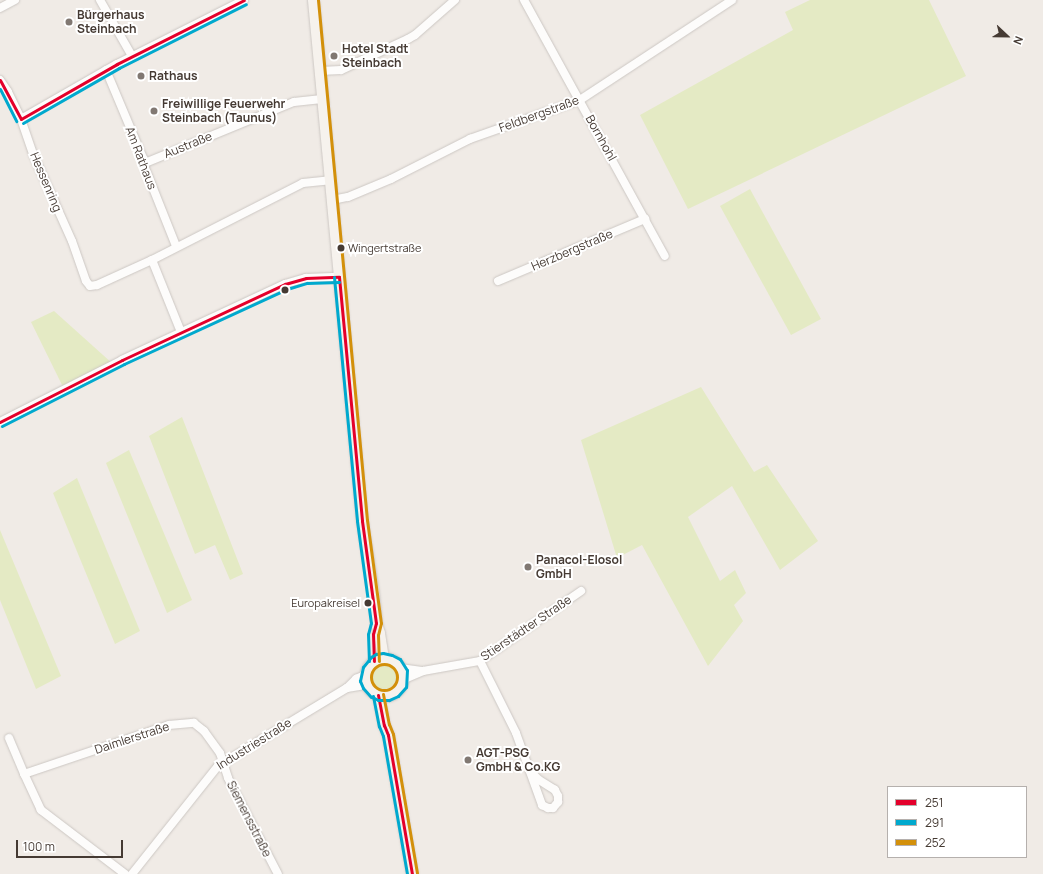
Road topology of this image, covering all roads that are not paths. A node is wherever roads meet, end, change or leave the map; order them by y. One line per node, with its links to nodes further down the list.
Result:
1 (15, 0): 8 (street)
2 (100, 0): 9 (street)
3 (244, 0): 9 (street)
4 (313, 0): 11 (main road)
5 (455, 0): 11 (street)
6 (524, 0): 14 (street, Bornhohl)
7 (732, 0): 14 (street, Feldbergstraße)
8 (0, 8)
9 (132, 56): 10 (street)
10 (106, 70): 15 (street); 16 (street, Am Rathaus)
11 (320, 71): 13 (main road)
12 (0, 80): 15 (street, Hessenring)
13 (322, 99): 16 (street, Austraße); 17 (main road)
14 (580, 100): 18 (street, Feldbergstraße); 19 (street, Bornhohl)
15 (21, 119): 22 (street, Hessenring)
16 (145, 163): 20 (street, Am Rathaus)
17 (330, 180): 18 (main road); 20 (street)
18 (332, 200): 23 (main road)
19 (645, 219): 21 (street, Bornhohl); 24 (street, Herzbergstraße)
20 (176, 246): 22 (street)
21 (665, 256)
22 (152, 260): 25 (street)
23 (339, 277): 25 (street); 28 (main road)
24 (498, 281)
25 (181, 332): 26 (street)
26 (0, 422)
27 (581, 591): 29 (street, Stierstädter Straße)
28 (378, 660): 30 (main road); 32 (main road)
29 (480, 661): 31 (street, Stierstädter Straße); 39 (street)
30 (400, 668): 31 (street, Stierstädter Straße); 33 (main road)
31 (423, 671): 33 (street, Stierstädter Straße)
32 (366, 680): 35 (main road); 38 (street, Industriestraße)
33 (402, 680): 34 (main road)
34 (391, 694): 35 (main road); 36 (main road)
35 (378, 695): 36 (main road)
36 (388, 735): 44 (main road)
37 (9, 738): 40 (street)
38 (223, 763): 40 (street, Daimlerstraße); 42 (street, Industriestraße); 43 (street, Siemensstraße)
39 (530, 771)
40 (24, 774): 41 (street)
41 (125, 874)
42 (132, 874)
43 (278, 874)
44 (412, 874)

